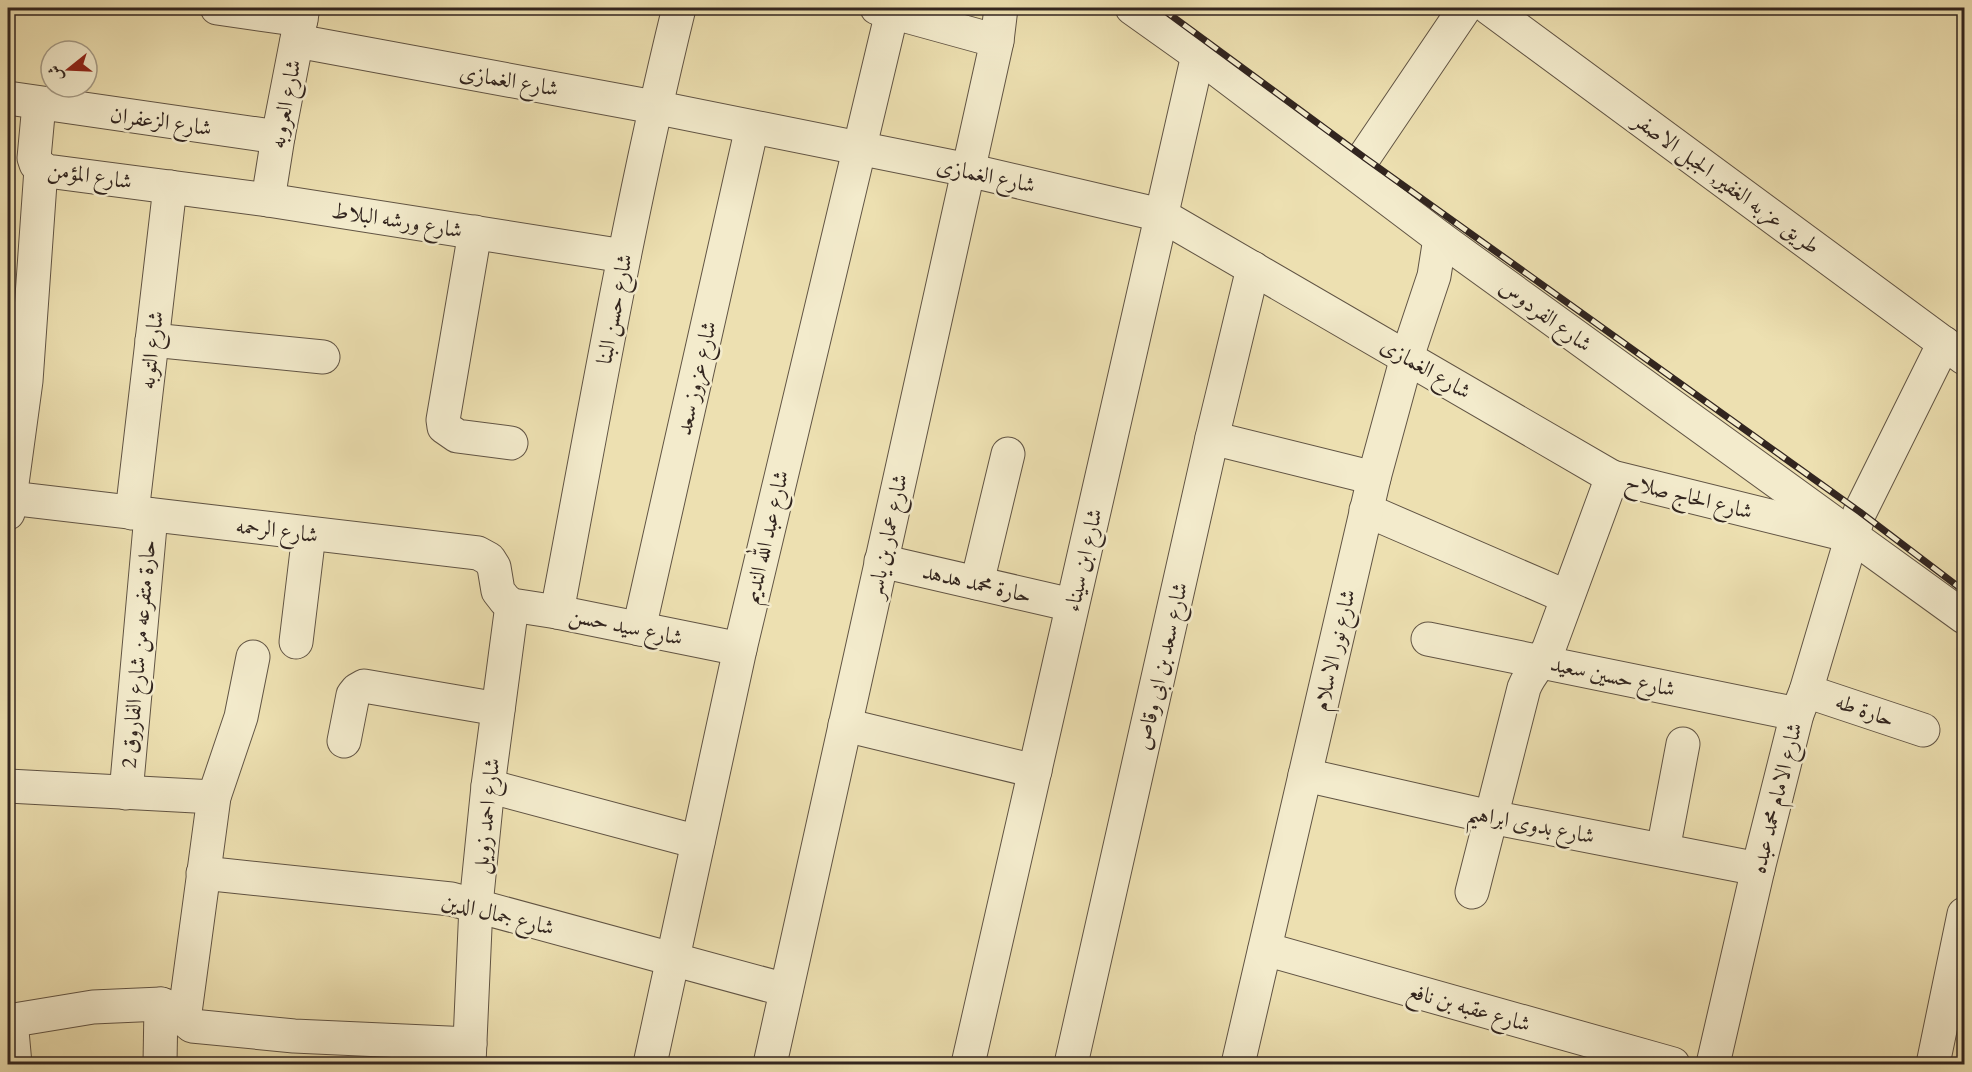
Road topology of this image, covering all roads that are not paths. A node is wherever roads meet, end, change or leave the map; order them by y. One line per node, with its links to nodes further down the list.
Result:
1 (217, 8): 8 (street, شارع الغمازى)
2 (679, 8): 13 (street, شارع حسن البنا)
3 (1001, 8): 9 (street, شارع عمار بن ياسر)
4 (1132, 8): 10 (street, شارع الفردوس)
5 (1465, 8): 19 (street)
6 (1489, 8): 29 (street, طريق عزبه الغفير, الجبل الاصفر)
7 (884, 10): 9 (street); 16 (street, شارع عبد الله النديم)
8 (300, 23): 13 (street, شارع الغمازى); 15 (street, شارع العروبه)
9 (997, 41): 18 (street, شارع عمار بن ياسر)
10 (1198, 55): 19 (street, شارع الفردوس); 22 (street, شارع ابن سيناء)
11 (8, 98): 12 (street, شارع الزعفران)
12 (39, 104): 15 (street, شارع الزعفران); 17 (street, شارع المؤمن)
13 (654, 107): 14 (street, شارع الغمازى); 25 (street, شارع حسن البنا)
14 (752, 127): 16 (street, شارع الغمازى); 50 (street, شارع عزوز سعد)
15 (278, 137): 21 (street, شارع العروبه)
16 (859, 149): 18 (street, شارع الغمازى); 53 (street, شارع عبد الله النديم)
17 (41, 169): 20 (street, شارع المؤمن); 27 (street)
18 (968, 170): 22 (street, شارع الغمازى); 43 (street, شارع عمار بن ياسر)
19 (1354, 172): 24 (street, شارع الفردوس)
20 (170, 187): 21 (street, شارع ورشه البلاط); 28 (street, شارع التوبه)
21 (268, 200): 23 (street, شارع ورشه البلاط)
22 (1161, 215): 26 (street, شارع الغمازى); 47 (street, شارع ابن سيناء)
23 (475, 232): 25 (street, شارع ورشه البلاط); 34 (street)
24 (1440, 238): 31 (street, شارع نور الاسلام); 42 (street, شارع الفردوس)
25 (624, 256): 48 (street, شارع حسن البنا)
26 (1253, 268): 31 (street, شارع الغمازى); 33 (street, شارع سعد بن ابى وقاص)
27 (20, 269): 32 (street)
28 (152, 340): 30 (street); 40 (street, شارع التوبه)
29 (1954, 351): 42 (street, شارع الامام محمد عبده)
30 (322, 357)
31 (1407, 357): 36 (street, شارع الغمازى); 37 (street, شارع نور الاسلام)
32 (17, 380): 38 (street)
33 (1212, 438): 37 (street); 88 (street, شارع سعد بن ابى وقاص)
34 (511, 443)
35 (1008, 454): 44 (street)
36 (1612, 477): 42 (street, شارع الحاج صلاح); 45 (street, شارع الحاج صلاح)
37 (1374, 478): 39 (street, شارع نور الاسلام)
38 (9, 506): 40 (street, شارع الرحمه)
39 (1366, 510): 45 (street); 63 (street, شارع نور الاسلام)
40 (141, 514): 41 (street, شارع الرحمه); 66 (street, حارة متفرعه من شارع الفاروق 2)
41 (309, 534): 46 (street, شارع الرحمه); 52 (street)
42 (1852, 536): 49 (street, شارع الفردوس); 56 (street, شارع الامام محمد عبده)
43 (881, 561): 44 (street, حارة محمد هدهد); 58 (street, شارع عمار بن ياسر)
44 (977, 583): 47 (street, حارة محمد هدهد)
45 (1567, 597): 55 (street, شارع الحاج صلاح)
46 (512, 605): 48 (street, شارع سيد حسن); 57 (street, شارع احمد زويل)
47 (1072, 606): 62 (street, شارع ابن سيناء)
48 (557, 612): 50 (street, شارع سيد حسن)
49 (1965, 617)
50 (639, 629): 53 (street, شارع سيد حسن)
51 (1428, 639): 55 (street, شارع حسين سعيد)
52 (296, 642)
53 (740, 649): 69 (street, شارع عبد الله النديم)
54 (253, 657): 67 (street)
55 (1543, 662): 56 (street, شارع حسين سعيد); 68 (street, شارع الحاج صلاح)
56 (1802, 703): 59 (street, حارة طه); 71 (street, شارع الامام محمد عبده)
57 (498, 709): 60 (street); 65 (street, شارع احمد زويل)
58 (845, 725): 62 (street); 78 (street, شارع عمار بن ياسر)
59 (1923, 730)
60 (345, 741)
61 (1683, 744): 70 (street)
62 (1035, 771): 87 (street, شارع ابن سيناء)
63 (1305, 775): 68 (street, شارع بدوى ابراهيم); 76 (street, شارع نور الاسلام)
64 (8, 786): 66 (street)
65 (488, 786): 69 (street); 74 (street, شارع احمد زويل)
66 (126, 793): 67 (street)
67 (214, 797): 72 (street)
68 (1491, 817): 70 (street, شارع بدوى ابراهيم); 73 (street, شارع الحاج صلاح)
69 (698, 842): 77 (street, شارع عبد الله النديم)
70 (1663, 850): 71 (street, شارع بدوى ابراهيم)
71 (1758, 869): 91 (street, شارع الامام محمد عبده)
72 (203, 873): 74 (street, شارع جمال الدين); 79 (street)
73 (1472, 892)
74 (476, 905): 77 (street, شارع جمال الدين); 82 (street, شارع احمد زويل)
75 (1965, 914): 92 (street)
76 (1265, 950): 89 (street, شارع نور الاسلام); 90 (street, شارع عقبه بن نافع)
77 (673, 960): 78 (street, شارع جمال الدين); 85 (street, شارع عبد الله النديم)
78 (786, 990): 86 (street, شارع عمار بن ياسر)
79 (172, 1012): 80 (street); 81 (street); 84 (street)
80 (9, 1020): 83 (street)
81 (293, 1050): 82 (street)
82 (469, 1054)
83 (15, 1065)
84 (160, 1065)
85 (650, 1065)
86 (770, 1065)
87 (968, 1065)
88 (1071, 1065)
89 (1238, 1065)
90 (1673, 1065)
91 (1713, 1065)
92 (1933, 1065)

